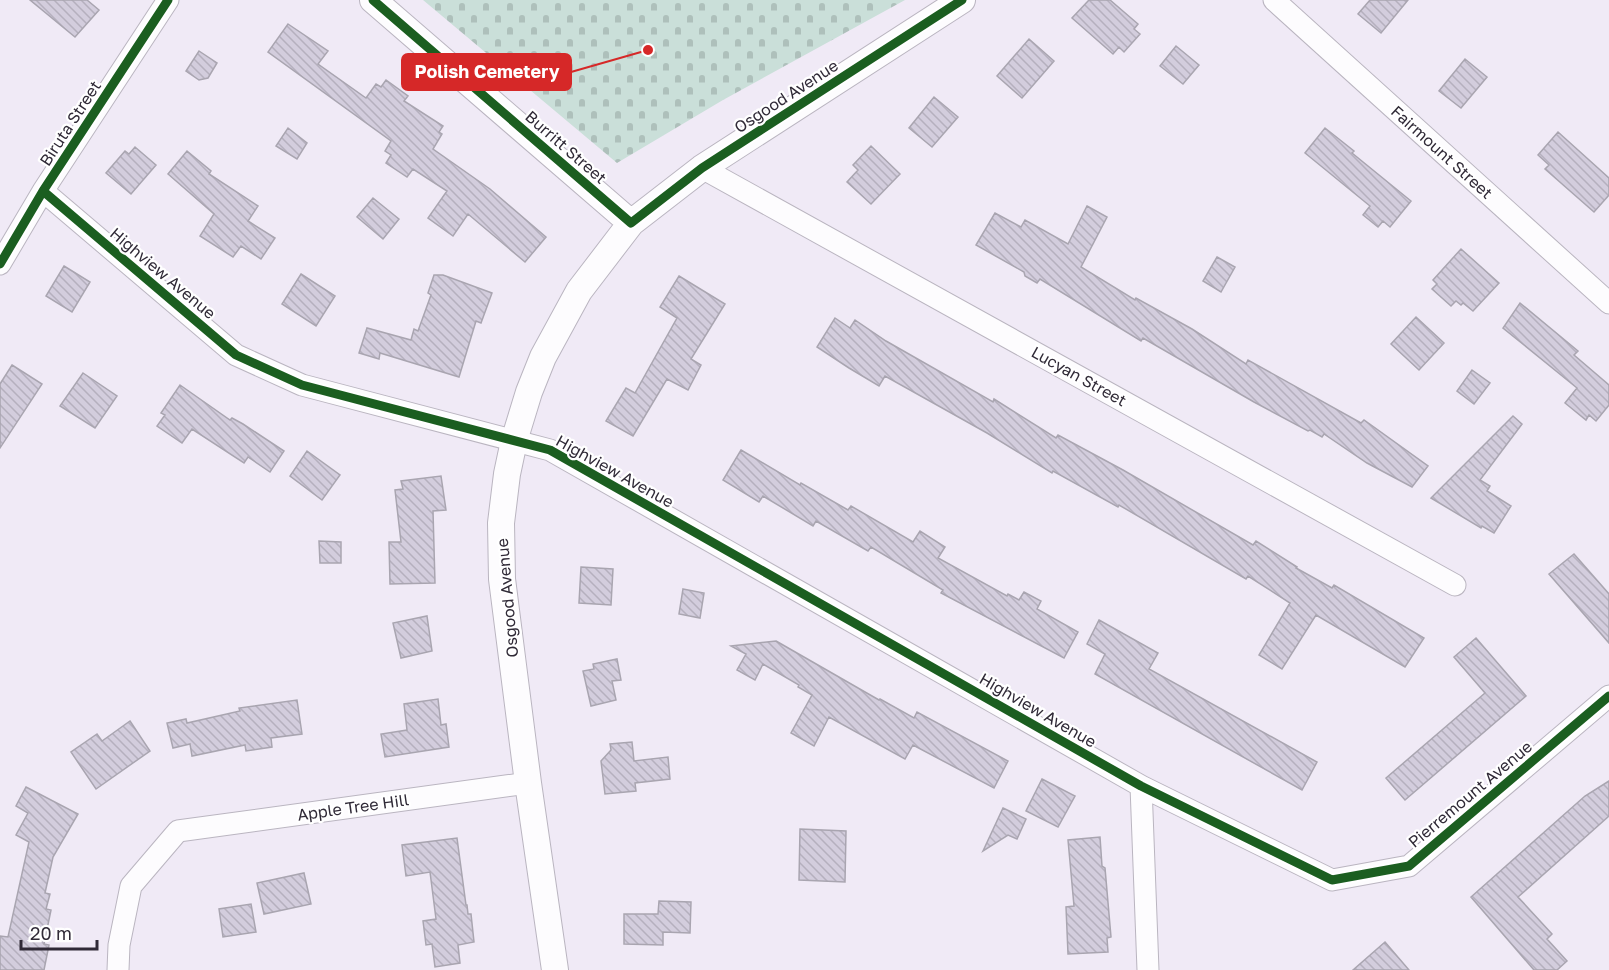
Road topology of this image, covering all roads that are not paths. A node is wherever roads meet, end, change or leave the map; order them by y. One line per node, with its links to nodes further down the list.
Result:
1 (168, 0): 6 (street, Biruta Street)
2 (373, 0): 7 (street, Burritt Street)
3 (962, 0): 5 (street, Osgood Avenue)
4 (1274, 0): 9 (street, Fairmount Street)
5 (702, 168): 7 (street, Osgood Avenue); 11 (street, Lucyan Street)
6 (43, 191): 8 (street, Biruta Street); 10 (street, Highview Avenue)
7 (631, 223): 10 (street, Osgood Avenue)
8 (0, 264)
9 (1609, 303)
10 (514, 441): 13 (street, Osgood Avenue); 14 (street, Highview Avenue)
11 (1455, 585)
12 (1609, 696): 14 (street, Pierremount Avenue)
13 (528, 783): 15 (street, Apple Tree Hill); 16 (street, Osgood Avenue)
14 (1141, 786): 17 (street)
15 (118, 970)
16 (555, 970)
17 (1148, 970)

